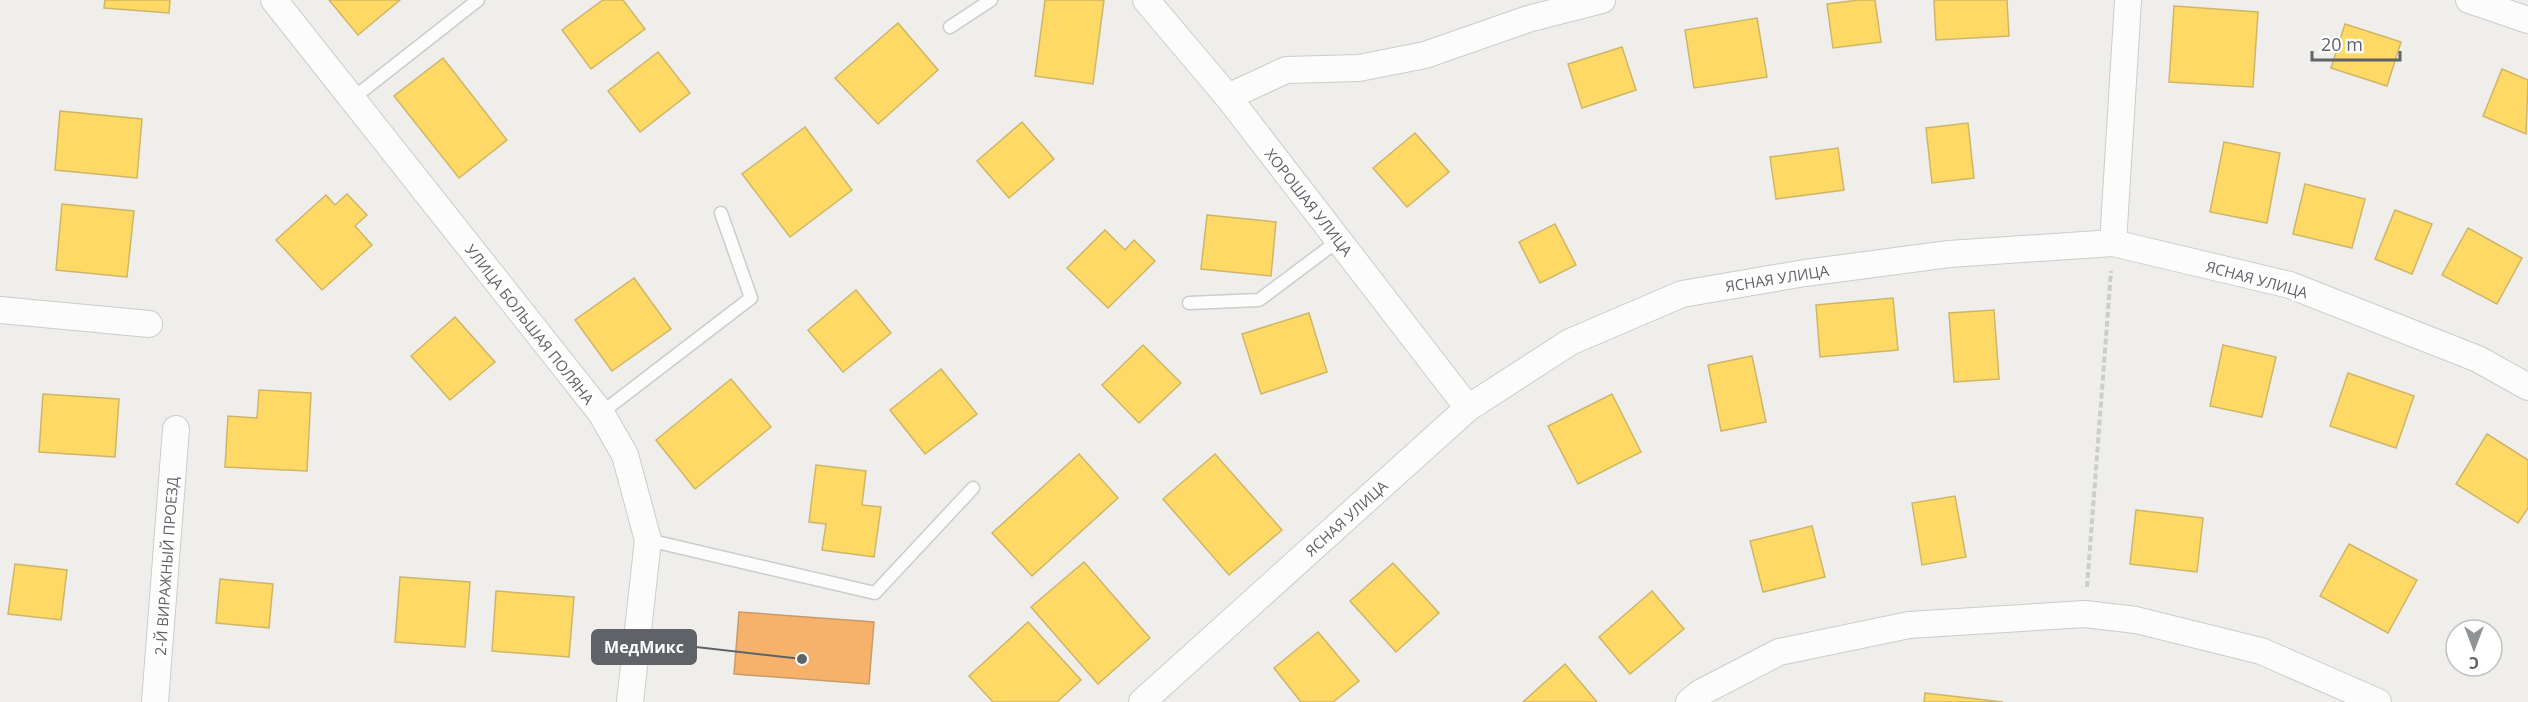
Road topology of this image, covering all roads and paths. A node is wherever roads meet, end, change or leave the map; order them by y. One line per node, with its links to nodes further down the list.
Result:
1 (274, 0): 11 (street, УЛИЦА БОЛЬШАЯ ПОЛЯНА)
2 (478, 0): 11 (lane)
3 (991, 0): 9 (lane)
4 (1146, 0): 10 (street, ХОРОШАЯ УЛИЦА)
5 (1602, 0): 10 (street)
6 (2128, 0): 14 (street)
7 (2469, 0): 8 (street)
8 (2528, 20)
9 (950, 27)
10 (1228, 97): 13 (street, ХОРОШАЯ УЛИЦА)
11 (352, 99): 20 (street, УЛИЦА БОЛЬШАЯ ПОЛЯНА)
12 (722, 213): 20 (lane)
13 (1338, 240): 15 (lane); 19 (street, ХОРОШАЯ УЛИЦА)
14 (2113, 243): 18 (street, ЯСНАЯ УЛИЦА); 19 (street, ЯСНАЯ УЛИЦА); 24 (path)
15 (1189, 303)
16 (0, 310): 17 (street)
17 (149, 324)
18 (2528, 387)
19 (1468, 408): 27 (street, ЯСНАЯ УЛИЦА)
20 (601, 413): 23 (street, УЛИЦА БОЛЬШАЯ ПОЛЯНА)
21 (176, 429): 25 (street, 2-Й ВИРАЖНЫЙ ПРОЕЗД)
22 (973, 488): 23 (lane)
23 (648, 540): 26 (street, УЛИЦА БОЛЬШАЯ ПОЛЯНА)
24 (2085, 614): 28 (street); 29 (street)
25 (155, 702)
26 (630, 702)
27 (1142, 702)
28 (1689, 702)
29 (2378, 702)

